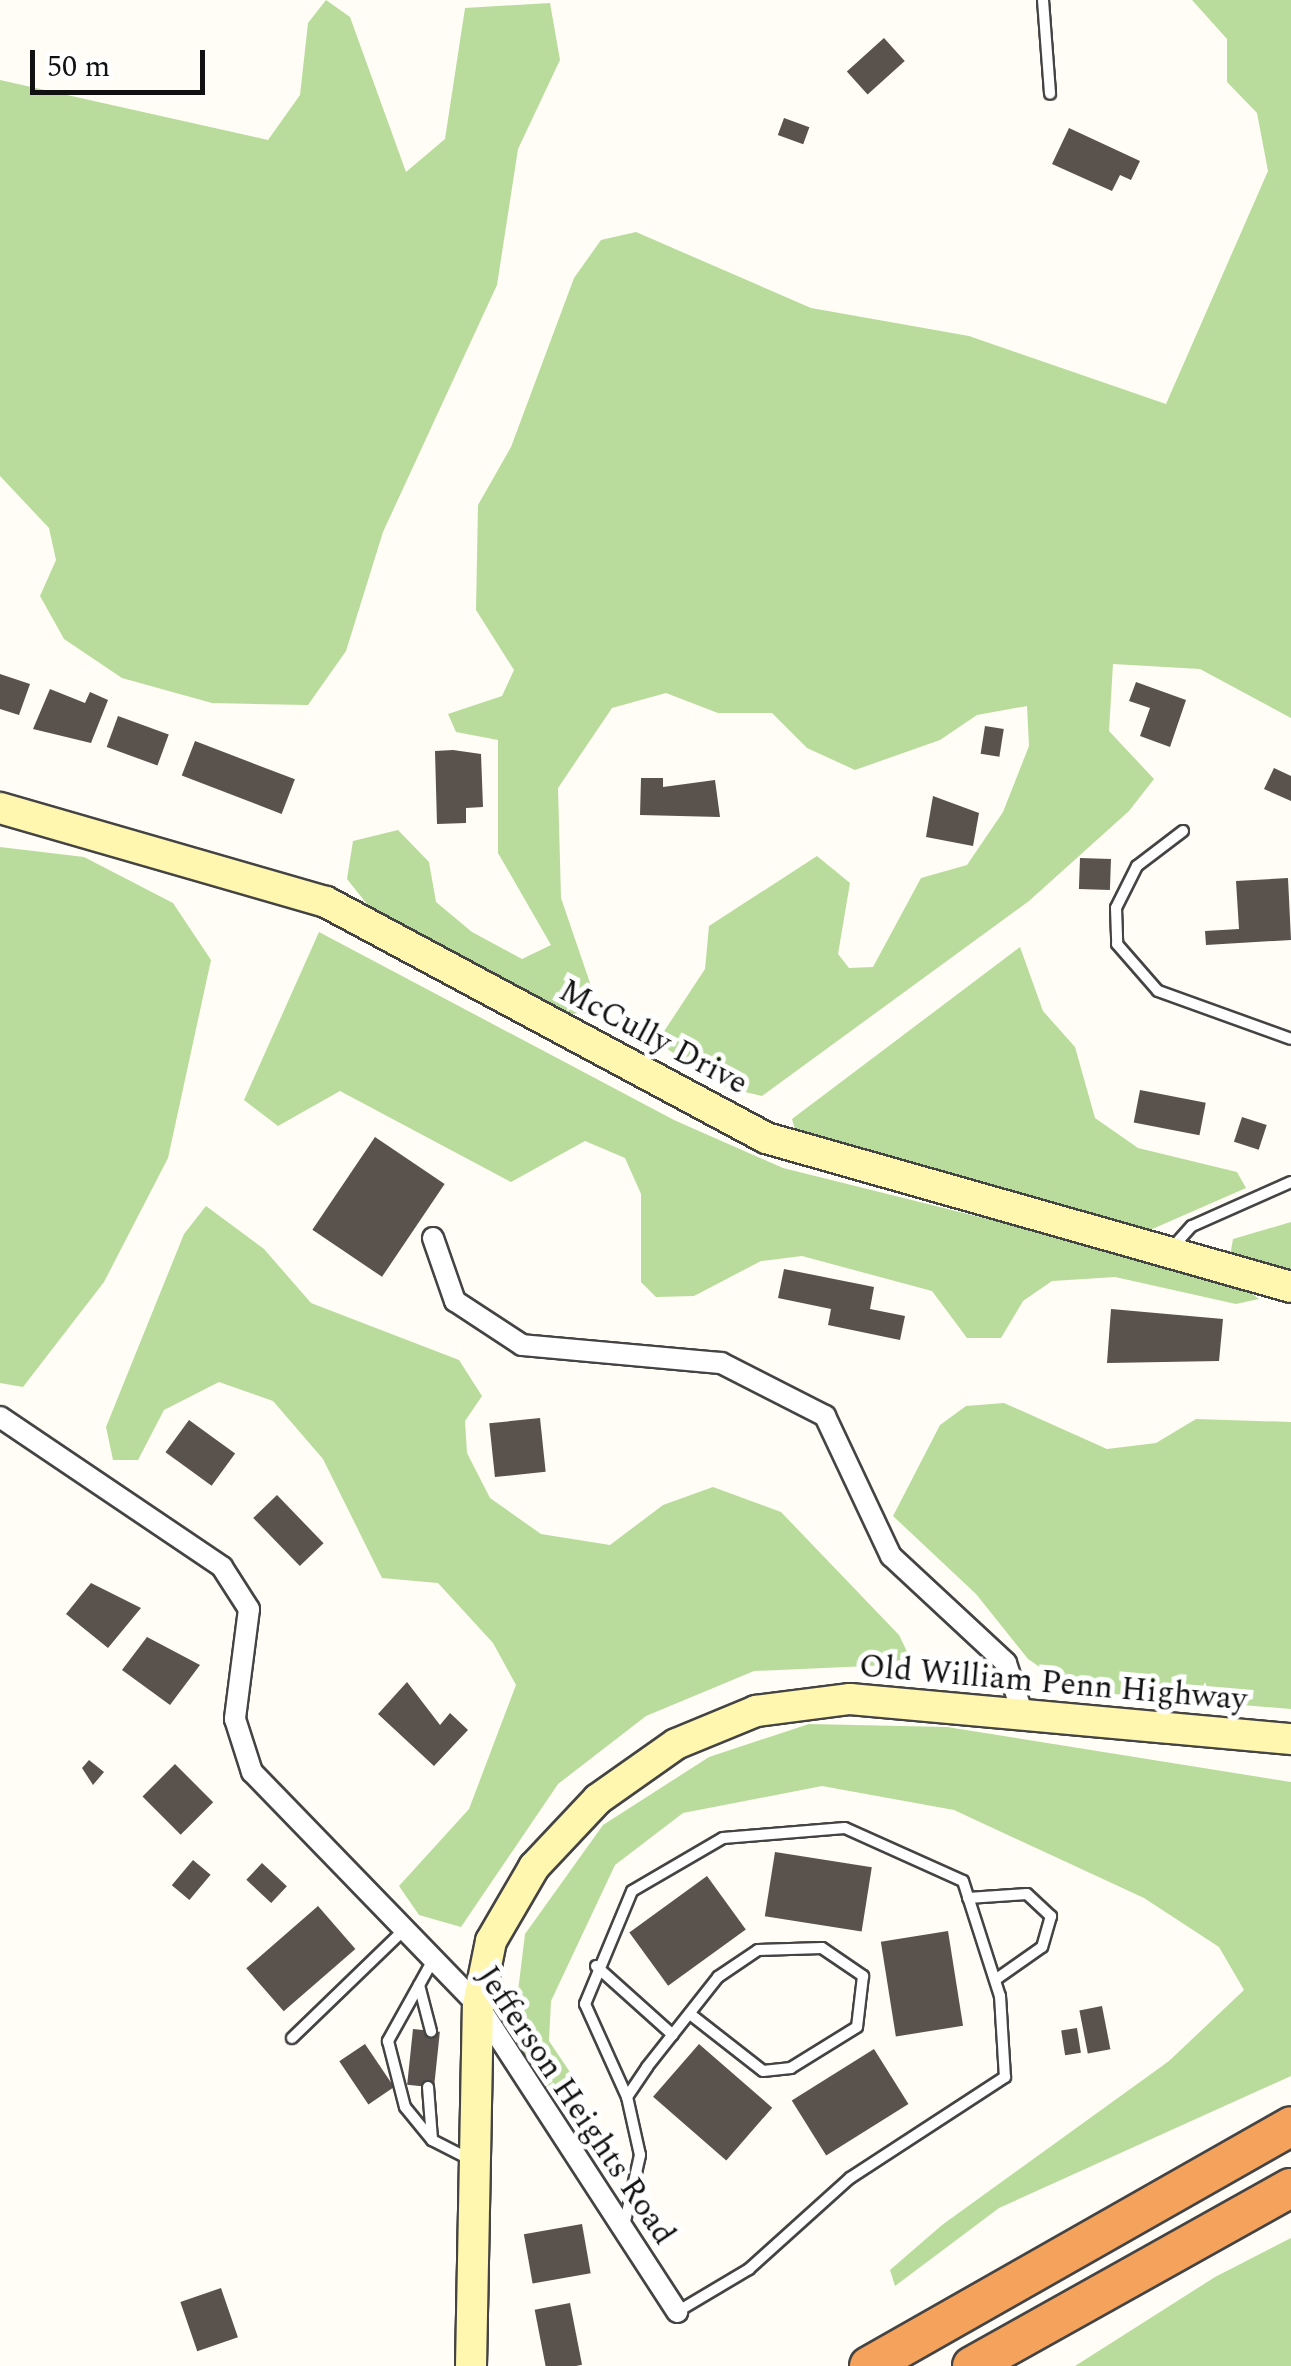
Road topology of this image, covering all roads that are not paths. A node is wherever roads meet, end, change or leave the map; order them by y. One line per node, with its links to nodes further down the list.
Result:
1 (1043, 0): 2 (lane)
2 (1050, 94)
3 (0, 808): 8 (street, McCully Drive)
4 (1183, 831): 5 (lane)
5 (1291, 1039)
6 (1291, 1182): 8 (lane)
7 (433, 1238): 11 (street)
8 (1171, 1250): 9 (street, McCully Drive)
9 (1291, 1288)
10 (0, 1417): 14 (street, Jefferson Heights Road)
11 (1024, 1718): 12 (street, Old William Penn Highway); 19 (street, Old William Penn Highway)
12 (1291, 1740)
13 (968, 1898): 16 (lane); 17 (lane); 17 (lane)
14 (405, 1930): 15 (street, Jefferson Heights Road); 23 (lane)
15 (434, 1959): 18 (lane); 19 (street, Jefferson Heights Road)
16 (596, 1966): 22 (lane); 25 (lane)
17 (995, 1980): 31 (lane)
18 (419, 1985): 21 (lane); 27 (lane)
19 (478, 2005): 28 (street, Old William Penn Highway); 30 (street, Jefferson Heights Road)
20 (690, 2014): 20 (lane); 22 (lane)
21 (431, 2031)
22 (673, 2035): 25 (lane)
23 (292, 2038)
24 (428, 2087): 27 (lane)
25 (627, 2097): 30 (lane)
26 (1291, 2126): 33 (highway)
27 (432, 2140): 28 (lane)
28 (475, 2162): 32 (street, Old William Penn Highway)
29 (1291, 2188): 34 (highway)
30 (624, 2226): 31 (street, Jefferson Heights Road)
31 (677, 2312)
32 (471, 2366)
33 (869, 2366)
34 (972, 2366)

